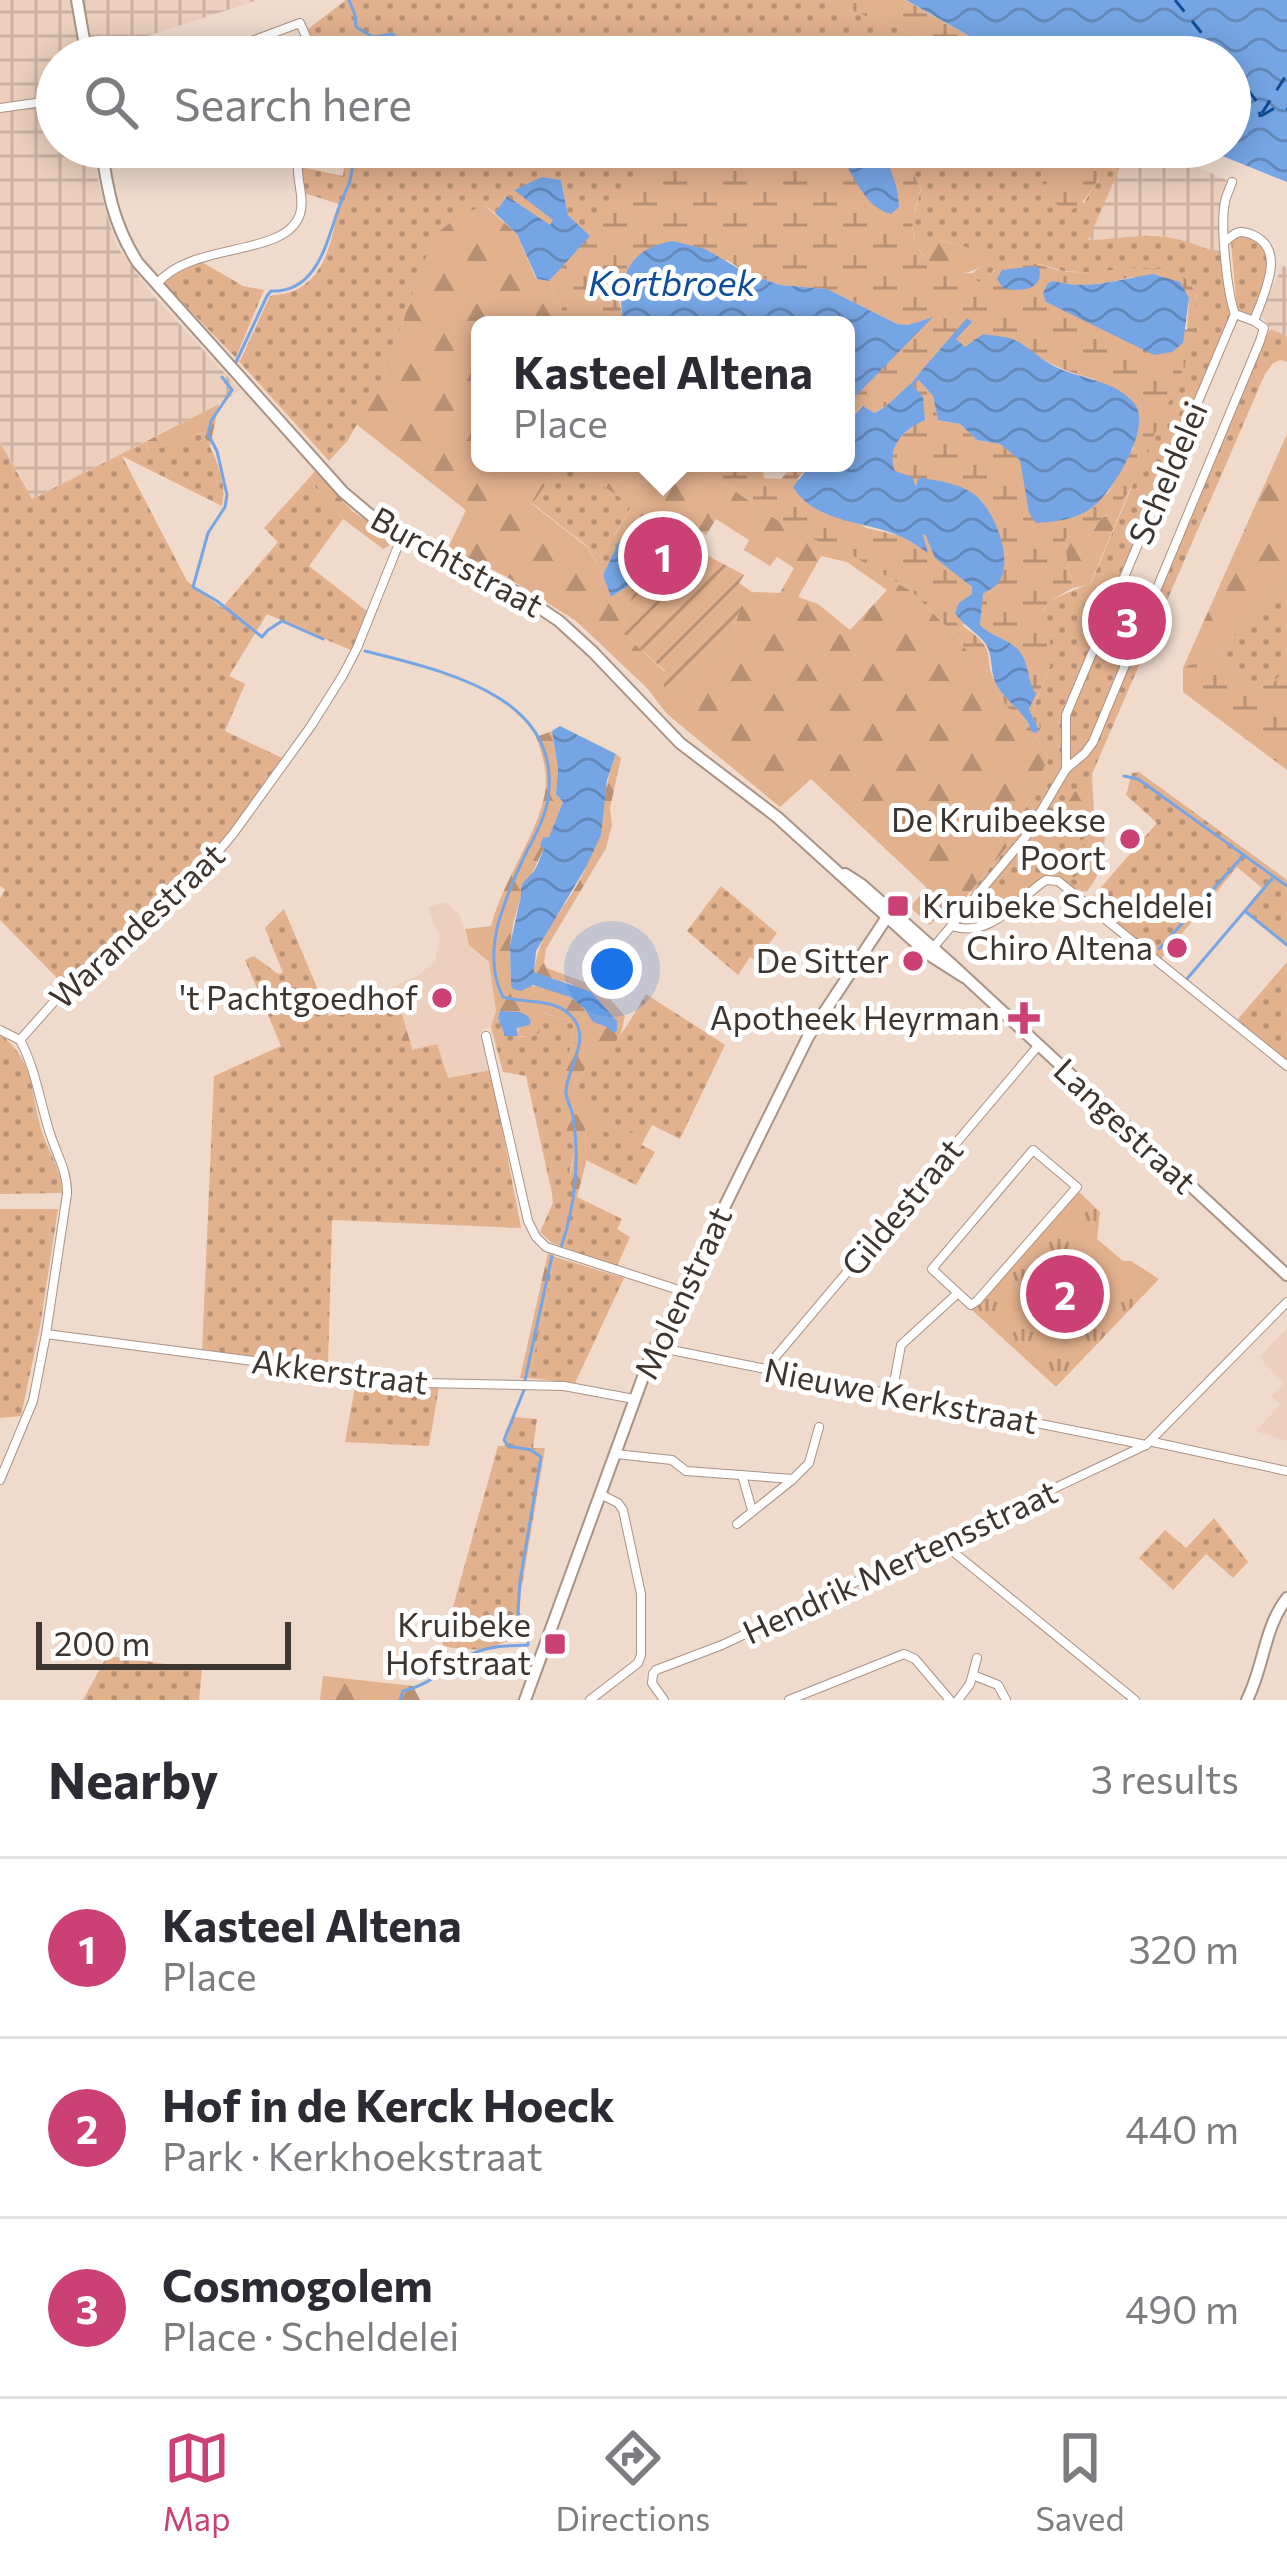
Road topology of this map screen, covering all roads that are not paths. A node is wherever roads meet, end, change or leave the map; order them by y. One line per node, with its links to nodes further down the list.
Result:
1 (77, 0): 2 (main road)
2 (83, 36)
3 (265, 36): 4 (street)
4 (305, 36)
5 (36, 103): 6 (street)
6 (0, 108)
7 (104, 168): 11 (main road, Burchtstraat)
8 (298, 168): 11 (street)
9 (1232, 182): 10 (street)
10 (1225, 241): 12 (street); 13 (street)
11 (157, 284): 14 (main road, Burchtstraat)
12 (1235, 314): 13 (street); 15 (street, Scheldelei)
13 (1254, 321): 15 (street, Scheldelei)
14 (402, 536): 16 (main road, Burchtstraat); 21 (street, Warandestraat)
15 (1066, 769): 17 (street, Scheldelei)
16 (889, 914): 18 (main road, Langestraat); 25 (main road, Molenstraat)
17 (952, 926): 18 (street, Scheldelei); 23 (street)
18 (931, 951): 22 (main road, Langestraat)
19 (0, 1030): 21 (street)
20 (486, 1036): 25 (street)
21 (20, 1040): 28 (street)
22 (1038, 1046): 24 (main road, Langestraat); 30 (street, Gildestraat)
23 (1287, 1066)
24 (1287, 1275)
25 (682, 1292): 29 (main road, Molenstraat)
26 (958, 1293): 26 (street); 31 (street)
27 (1287, 1302): 34 (street)
28 (46, 1334): 32 (street, Akkerstraat); 39 (street)
29 (656, 1347): 30 (street, Nieuwe Kerkstraat); 32 (main road, Molenstraat)
30 (770, 1369): 31 (street, Nieuwe Kerkstraat)
31 (892, 1394): 34 (street, Nieuwe Kerkstraat)
32 (634, 1399): 35 (main road, Molenstraat)
33 (819, 1427): 38 (street)
34 (1149, 1443): 36 (street, Nieuwe Kerkstraat); 43 (street, Hendrik Mertensstraat)
35 (614, 1453): 37 (street); 40 (main road, Molenstraat)
36 (1287, 1471)
37 (742, 1475): 38 (street); 41 (street)
38 (793, 1479): 41 (street)
39 (0, 1480)
40 (600, 1494): 46 (street); 49 (main road, Molenstraat)
41 (752, 1510): 42 (street)
42 (737, 1524)
43 (945, 1541): 47 (street, Hendrik Mertensstraat); 55 (street)
44 (1287, 1598): 56 (main road)
45 (977, 1658): 48 (street)
46 (638, 1663): 47 (street); 50 (street)
47 (653, 1674): 51 (street)
48 (973, 1675): 53 (street); 54 (street)
49 (526, 1700)
50 (590, 1700)
51 (664, 1700)
52 (789, 1700): 53 (street)
53 (954, 1700)
54 (1006, 1700)
55 (1135, 1700)
56 (1247, 1700)

